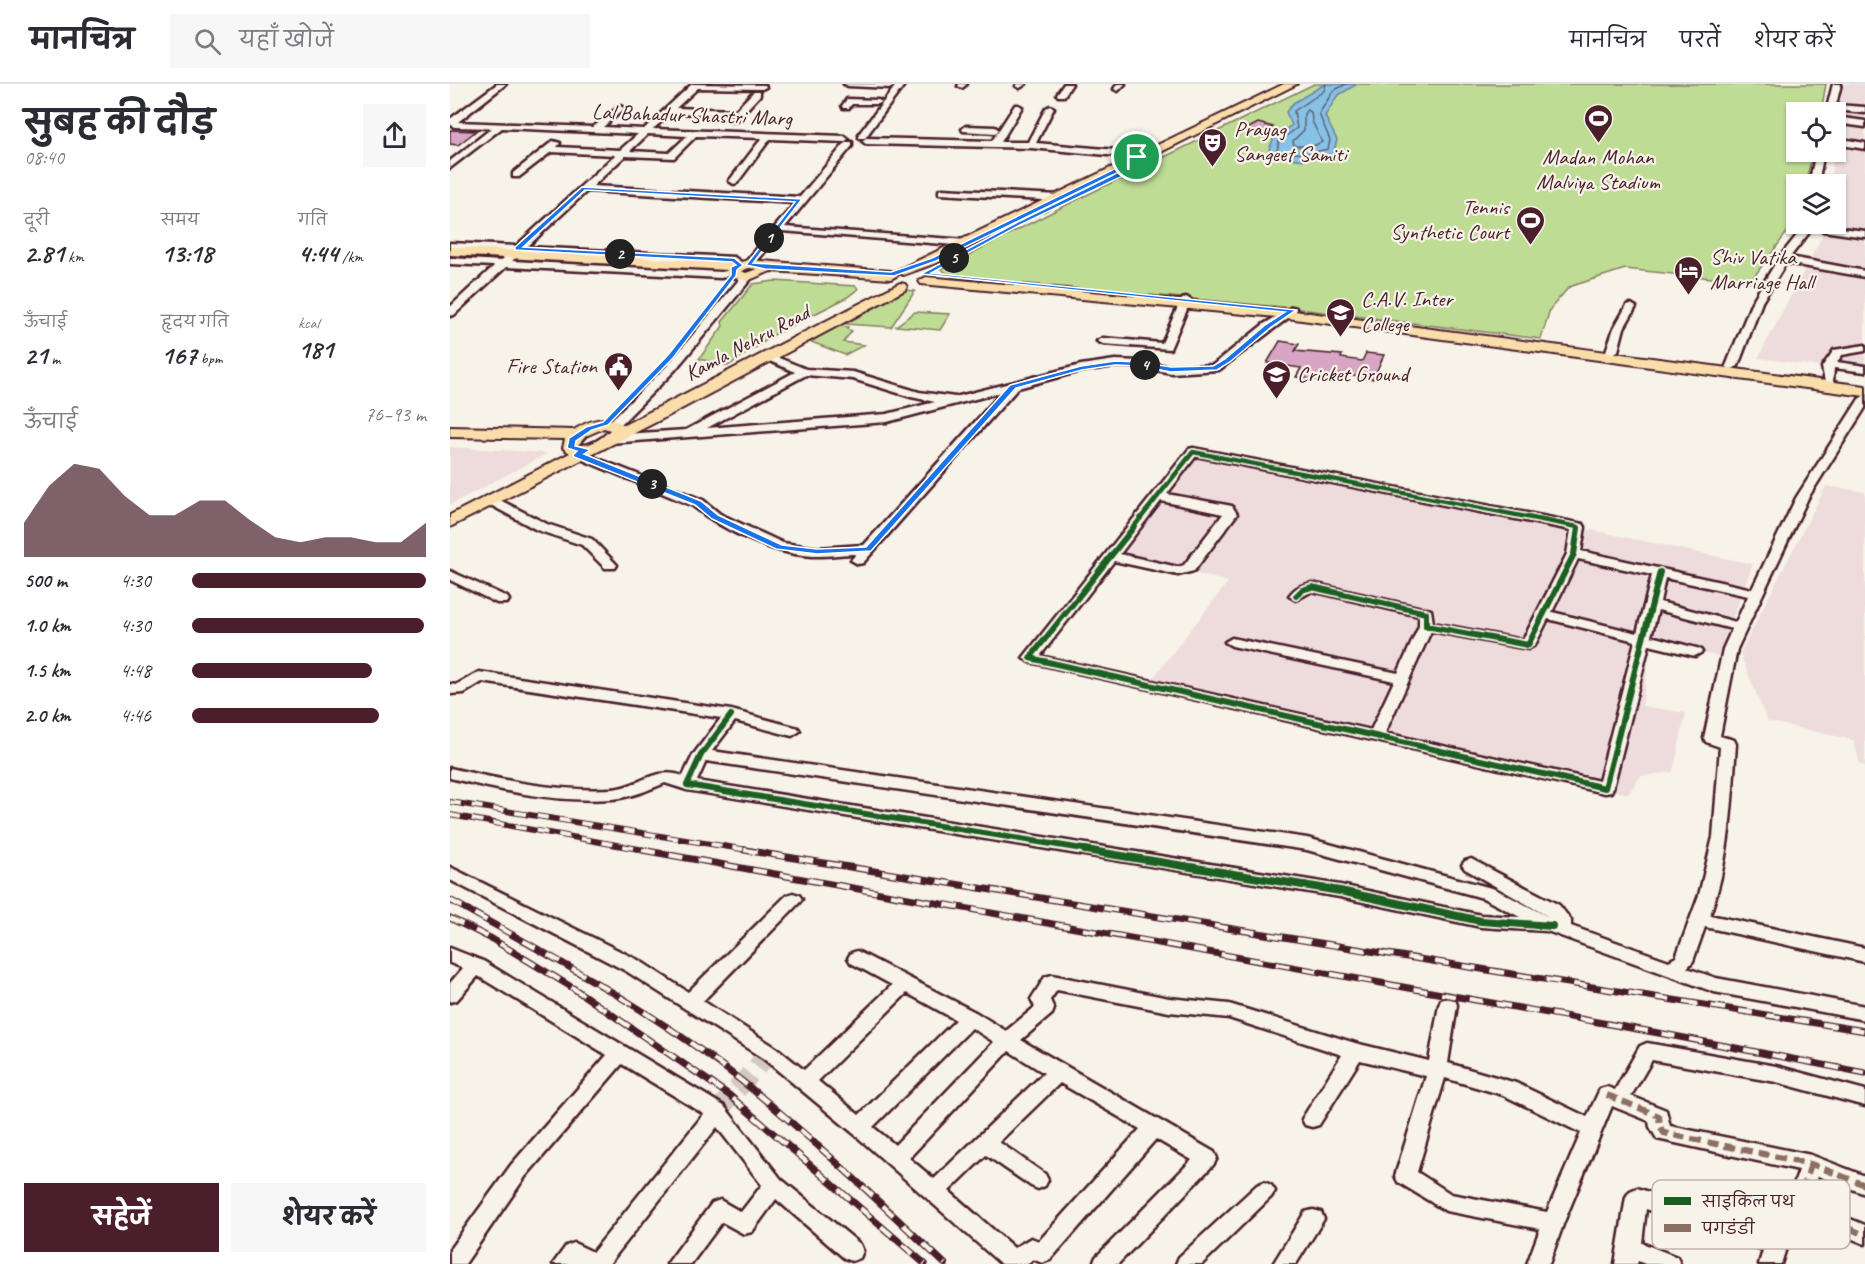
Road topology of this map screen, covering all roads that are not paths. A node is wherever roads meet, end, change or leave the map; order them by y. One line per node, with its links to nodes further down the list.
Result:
1 (502, 84): 22 (street)
2 (848, 84): 9 (street)
3 (901, 84): 32 (street)
4 (1068, 84): 10 (street)
5 (1292, 84): 36 (main road, Kamla Nehru Road)
6 (1301, 84): 44 (main road, Kamla Nehru Road)
7 (1837, 84): 12 (street)
8 (696, 85): 17 (street); 20 (street)
9 (892, 85): 11 (street)
10 (1061, 94)
11 (878, 102): 13 (street); 32 (street)
12 (1833, 102)
13 (846, 106)
14 (1018, 107): 35 (street)
15 (620, 108): 26 (street)
16 (1050, 108): 37 (street)
17 (670, 110): 20 (street); 28 (street)
18 (1846, 110): 19 (street)
19 (1865, 110)
20 (738, 113): 30 (street)
21 (1846, 121): 23 (street)
22 (453, 122): 24 (street, Lal Bahadur Shastri Marg)
23 (1865, 124)
24 (501, 125): 25 (street, Lal Bahadur Shastri Marg); 40 (street)
25 (575, 128): 26 (street, Lal Bahadur Shastri Marg); 41 (street)
26 (596, 129): 28 (street, Lal Bahadur Shastri Marg)
27 (995, 130): 33 (street)
28 (647, 131): 29 (street, Lal Bahadur Shastri Marg); 43 (street)
29 (694, 133): 30 (street, Lal Bahadur Shastri Marg); 43 (street)
30 (718, 134): 31 (street, Lal Bahadur Shastri Marg)
31 (768, 136): 32 (street, Lal Bahadur Shastri Marg); 48 (street)
32 (855, 140): 33 (street, Lal Bahadur Shastri Marg); 52 (street); 53 (street)
33 (957, 143): 35 (street, Lal Bahadur Shastri Marg)
34 (1846, 143): 38 (street)
35 (995, 144): 37 (street, Lal Bahadur Shastri Marg)
36 (1170, 144): 42 (street); 44 (main road, Kamla Nehru Road)
37 (1030, 145): 42 (street, Lal Bahadur Shastri Marg)
38 (1865, 146)
39 (461, 148): 40 (street)
40 (471, 148): 45 (street)
41 (549, 149): 43 (street); 47 (street)
42 (1116, 152): 44 (street); 46 (street)
43 (622, 153): 49 (street)
44 (1145, 157): 46 (main road, Kamla Nehru Road); 66 (main road, Kamla Nehru Road)
45 (450, 165)
46 (1117, 170): 51 (main road, Kamla Nehru Road)
47 (516, 175)
48 (734, 181)
49 (584, 188): 52 (street); 61 (street)
50 (942, 192): 51 (street)
51 (1060, 198): 57 (main road, Kamla Nehru Road)
52 (800, 200): 64 (street)
53 (786, 230): 57 (street); 64 (street)
54 (1846, 232): 56 (street)
55 (1803, 234): 62 (street)
56 (1865, 234)
57 (967, 243): 67 (main road, Kamla Nehru Road)
58 (450, 246): 61 (street)
59 (450, 251): 61 (main road)
60 (450, 256): 61 (main road)
61 (509, 256): 63 (street); 64 (main road); 71 (street)
62 (1783, 260): 65 (street); 77 (street)
63 (450, 261)
64 (746, 270): 67 (main road); 86 (street)
65 (1865, 274)
66 (925, 277): 67 (main road); 68 (main road)
67 (894, 279): 75 (main road, Kamla Nehru Road); 86 (main road, Kamla Nehru Road)
68 (1185, 302): 70 (main road); 72 (street)
69 (1631, 307): 74 (street)
70 (1289, 312): 74 (main road); 82 (street); 83 (main road)
71 (450, 313)
72 (1103, 341)
73 (1865, 348): 76 (street)
74 (1612, 351): 77 (main road)
75 (769, 357): 79 (street); 86 (main road, Kamla Nehru Road)
76 (1830, 364): 78 (street); 80 (street)
77 (1732, 366): 80 (main road)
78 (1865, 369)
79 (804, 372): 84 (street); 88 (street)
80 (1829, 380): 81 (main road)
81 (1865, 386)
82 (1013, 387): 84 (street); 95 (street)
83 (1865, 391)
84 (974, 397): 88 (street)
85 (1865, 399): 102 (street)
86 (612, 430): 88 (street); 90 (main road)
87 (450, 432): 90 (main road)
88 (685, 435)
89 (450, 438): 90 (main road)
90 (576, 446): 92 (main road); 93 (main road); 95 (street)
91 (1158, 496): 96 (street); 97 (street); 97 (street)
92 (492, 500): 94 (main road); 99 (street)
93 (450, 512)
94 (450, 522)
95 (868, 549): 98 (street)
96 (1574, 554): 100 (street); 106 (street)
97 (1111, 556): 116 (street)
98 (858, 560)
99 (610, 565)
100 (1660, 572): 102 (street); 105 (street)
101 (450, 575): 104 (street)
102 (1756, 594): 108 (street)
103 (1296, 596): 107 (street)
104 (502, 600)
105 (1652, 604): 108 (street); 109 (street)
106 (1544, 614): 107 (street); 109 (street)
107 (1426, 626): 112 (street)
108 (1740, 627): 123 (street)
109 (1643, 638): 111 (street); 116 (street)
110 (1232, 642): 112 (street)
111 (1695, 652)
112 (1402, 678): 116 (street)
113 (450, 689): 114 (street)
114 (731, 715): 115 (street); 117 (street)
115 (792, 731)
116 (1376, 737)
117 (701, 755): 119 (street); 124 (street)
118 (450, 773): 119 (street)
119 (687, 785): 124 (street)
120 (1471, 865): 124 (street)
121 (450, 873): 132 (street)
122 (793, 898): 132 (street)
123 (1699, 919): 126 (street); 129 (street)
124 (1557, 928): 129 (street)
125 (450, 955): 128 (street)
126 (1865, 955)
127 (857, 958): 130 (street)
128 (476, 966): 131 (street); 138 (street)
129 (1671, 969): 134 (street)
130 (904, 984): 135 (street); 141 (street)
131 (450, 995)
132 (690, 1002): 141 (street)
133 (1448, 1005): 139 (street)
134 (1865, 1013)
135 (970, 1018): 136 (street); 146 (street)
136 (1007, 1041): 137 (street); 140 (street); 150 (street)
137 (1355, 1051): 139 (street); 145 (street)
138 (619, 1054): 144 (street); 166 (street)
139 (1438, 1069): 148 (street); 160 (street)
140 (1058, 1072): 147 (street); 149 (street)
141 (805, 1082): 146 (street)
142 (1865, 1098): 143 (street)
143 (1619, 1100): 148 (street); 151 (street)
144 (717, 1112): 154 (street); 168 (street)
145 (1312, 1119)
146 (860, 1127): 150 (street)
147 (1154, 1127): 167 (street); 170 (street)
148 (1592, 1129): 160 (street)
149 (984, 1143): 152 (street); 156 (street)
150 (896, 1158): 156 (street)
151 (1811, 1164): 153 (street); 155 (street)
152 (1038, 1180)
153 (1806, 1180)
154 (774, 1185): 164 (street); 169 (street)
155 (1865, 1185)
156 (935, 1191): 167 (street)
157 (1264, 1191): 171 (street)
158 (1652, 1202): 165 (street)
159 (1313, 1219): 172 (street)
160 (1552, 1222): 173 (street)
161 (1850, 1229): 162 (street)
162 (1865, 1235)
163 (1775, 1249): 175 (street)
164 (852, 1251)
165 (1628, 1256): 174 (street)
166 (452, 1263)
167 (1015, 1263)
168 (564, 1264)
169 (678, 1264)
170 (1104, 1264)
171 (1187, 1264)
172 (1284, 1264)
173 (1538, 1264)
174 (1670, 1264)
175 (1770, 1264)

